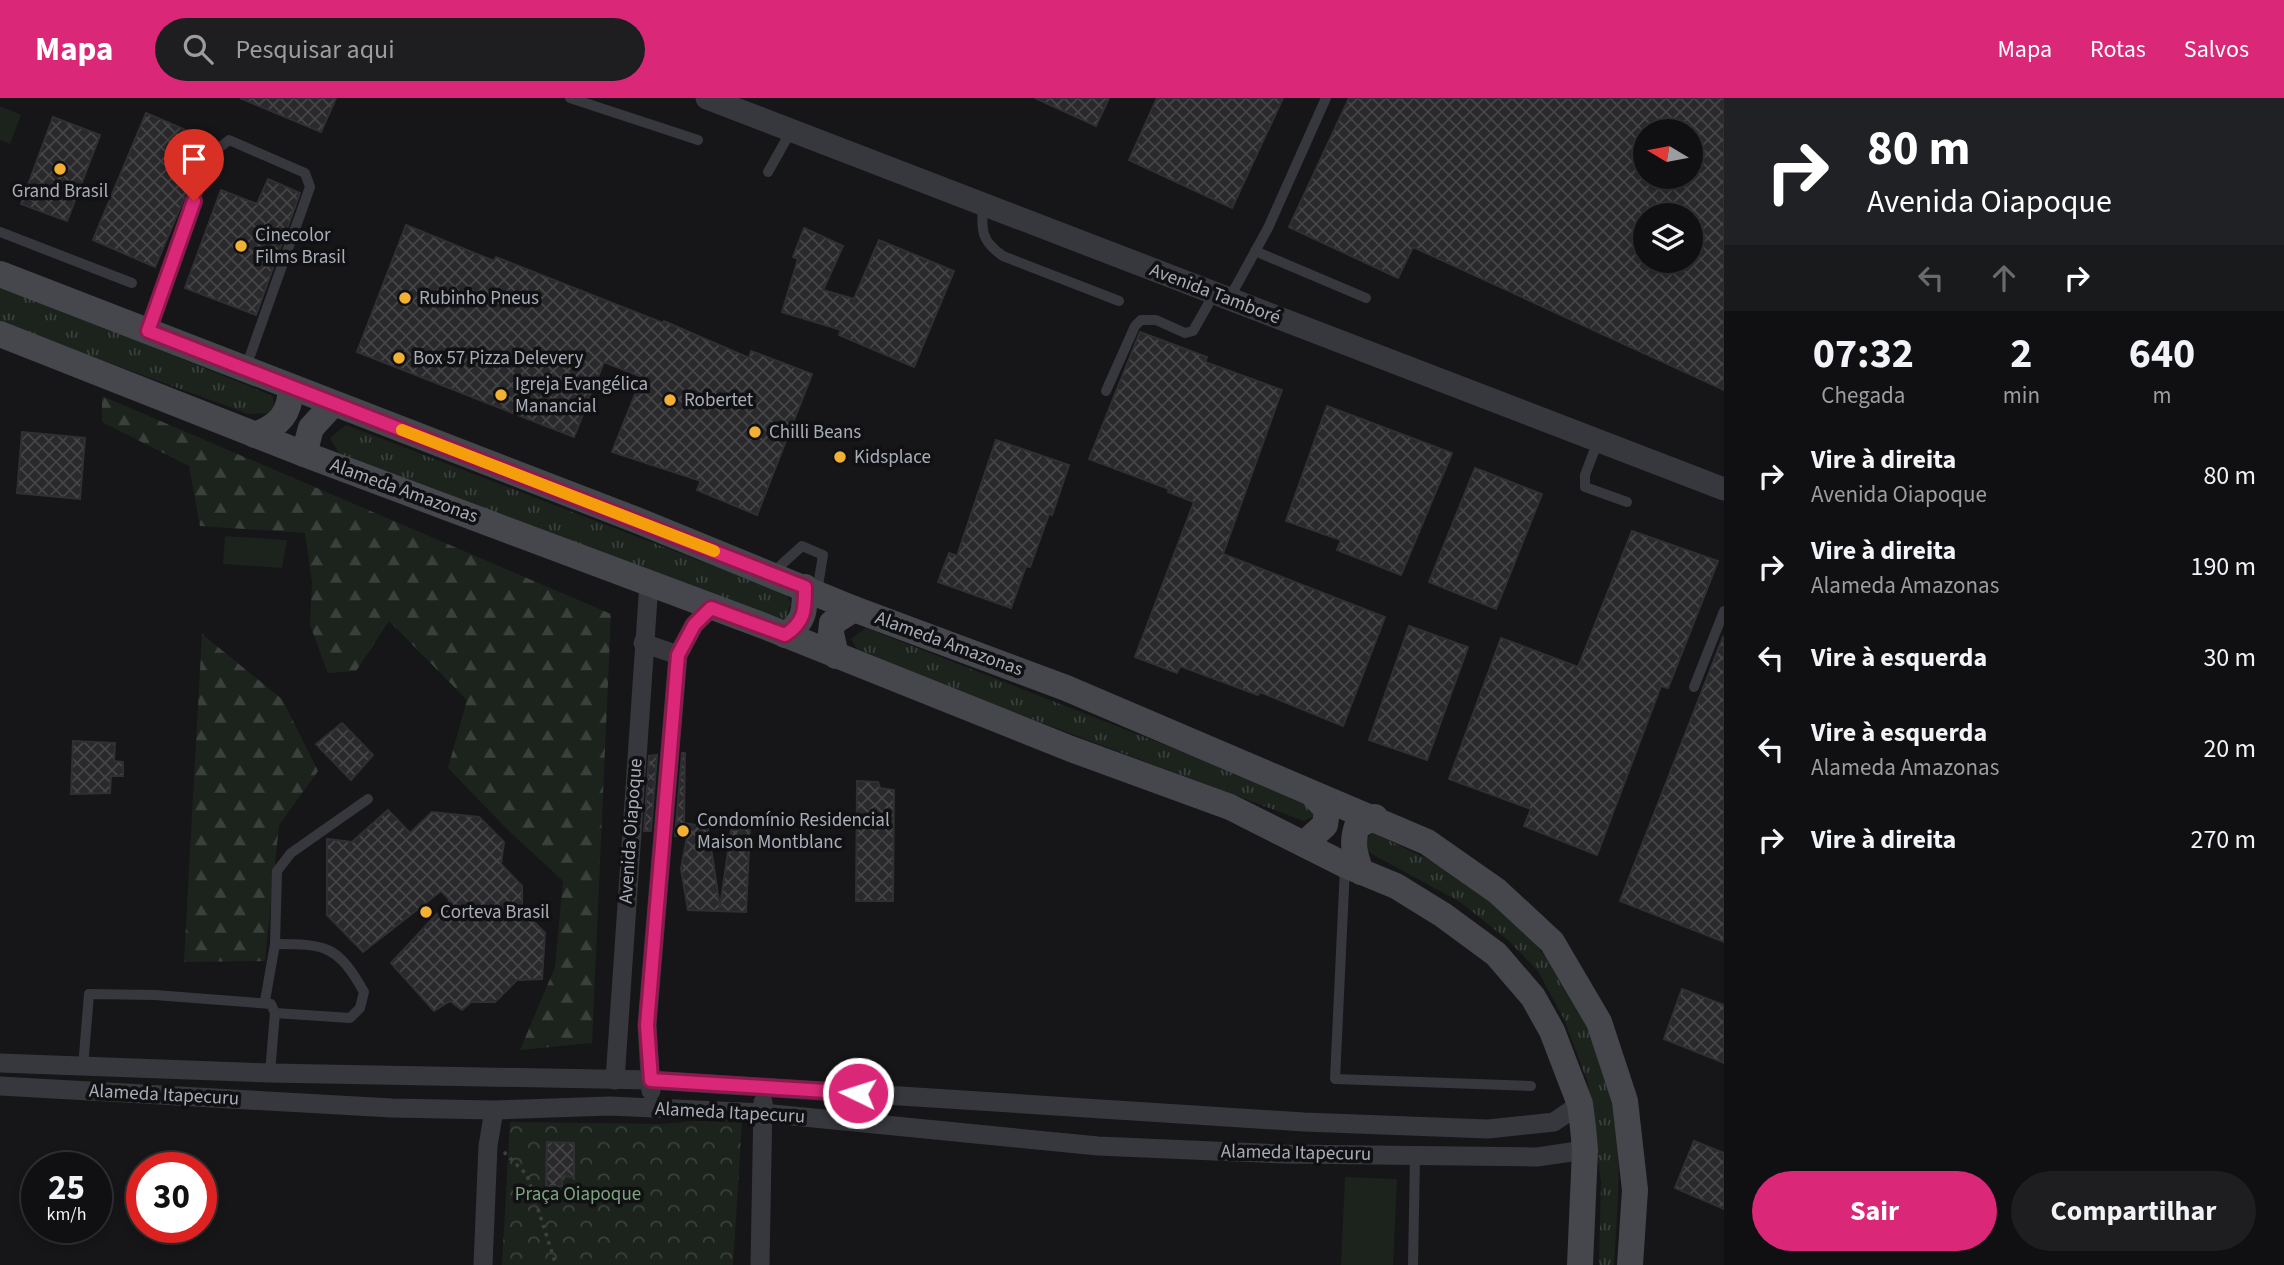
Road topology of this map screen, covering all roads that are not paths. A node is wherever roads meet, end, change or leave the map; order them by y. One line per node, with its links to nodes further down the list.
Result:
1 (570, 98): 5 (lane)
2 (1326, 98): 9 (lane)
3 (715, 100): 4 (street, Avenida Tamboré)
4 (791, 131): 6 (lane); 7 (street, Avenida Tamboré)
5 (698, 140)
6 (768, 172)
7 (983, 205): 12 (street, Avenida Tamboré); 14 (lane)
8 (0, 232): 11 (lane)
9 (1255, 251): 12 (lane); 13 (lane)
10 (0, 274): 15 (main road, Alameda Amazonas)
11 (132, 283)
12 (1221, 297): 19 (lane); 22 (street, Avenida Tamboré)
13 (1366, 298)
14 (1119, 300)
15 (148, 331): 17 (main road, Alameda Amazonas); 17 (lane)
16 (0, 334): 21 (main road, Alameda Amazonas)
17 (245, 369): 18 (main road, Alameda Amazonas)
18 (291, 387): 20 (main road, Alameda Amazonas); 21 (main road)
19 (1106, 391)
20 (333, 404): 23 (main road); 26 (main road, Alameda Amazonas)
21 (255, 435): 23 (main road, Alameda Amazonas)
22 (1598, 441): 24 (street, Avenida Tamboré); 25 (lane)
23 (304, 454): 27 (main road, Alameda Amazonas)
24 (1724, 489)
25 (1627, 502)
26 (776, 575): 28 (main road, Alameda Amazonas); 28 (lane)
27 (649, 583): 29 (main road, Alameda Amazonas); 33 (street, Avenida Oiapoque)
28 (811, 590): 30 (main road, Alameda Amazonas); 32 (main road)
29 (711, 608): 32 (main road, Alameda Amazonas); 34 (street, Avenida Oiapoque)
30 (854, 609): 35 (main road); 37 (main road, Alameda Amazonas)
31 (1724, 611): 36 (lane)
32 (785, 635): 35 (main road, Alameda Amazonas)
33 (643, 643): 34 (street); 50 (street, Avenida Oiapoque)
34 (678, 655): 51 (street, Avenida Oiapoque)
35 (836, 656): 40 (main road, Alameda Amazonas)
36 (1694, 687)
37 (1314, 796): 39 (main road, Alameda Amazonas); 40 (main road)
38 (368, 799): 42 (lane)
39 (1375, 817): 41 (main road); 71 (main road, Alameda Amazonas)
40 (1304, 844): 41 (main road, Alameda Amazonas)
41 (1353, 869): 53 (lane); 55 (main road, Alameda Amazonas)
42 (275, 944): 43 (lane); 44 (lane)
43 (265, 1002): 44 (lane); 46 (lane)
44 (275, 1013): 47 (lane)
45 (0, 1063): 46 (street, Alameda Itapecuru)
46 (83, 1067): 47 (street, Alameda Itapecuru)
47 (270, 1073): 48 (street, Alameda Itapecuru)
48 (397, 1074): 49 (street, Alameda Itapecuru); 57 (street)
49 (418, 1075): 50 (street, Alameda Itapecuru); 58 (street)
50 (615, 1080): 51 (street, Alameda Itapecuru)
51 (651, 1080): 54 (street, Alameda Itapecuru); 59 (street, Avenida Oiapoque)
52 (0, 1086): 57 (street, Alameda Itapecuru)
53 (1531, 1086)
54 (762, 1087): 56 (street, Alameda Itapecuru); 61 (street)
55 (1580, 1104): 62 (street, Alameda Itapecuru); 64 (main road, Alameda Amazonas)
56 (1040, 1105): 62 (street, Alameda Itapecuru); 63 (street)
57 (391, 1108): 58 (street, Alameda Itapecuru)
58 (412, 1109): 60 (street, Alameda Itapecuru)
59 (651, 1109): 60 (street, Alameda Itapecuru); 61 (street, Alameda Itapecuru)
60 (494, 1110): 67 (street)
61 (763, 1113): 63 (street, Alameda Itapecuru); 68 (street)
62 (1534, 1126): 66 (street)
63 (1037, 1139): 65 (street, Alameda Itapecuru)
64 (1585, 1150): 66 (street, Alameda Itapecuru); 70 (main road, Alameda Amazonas)
65 (1415, 1156): 66 (street, Alameda Itapecuru); 69 (lane)
66 (1537, 1157)
67 (483, 1265)
68 (760, 1265)
69 (1413, 1265)
70 (1580, 1265)
71 (1630, 1265)

